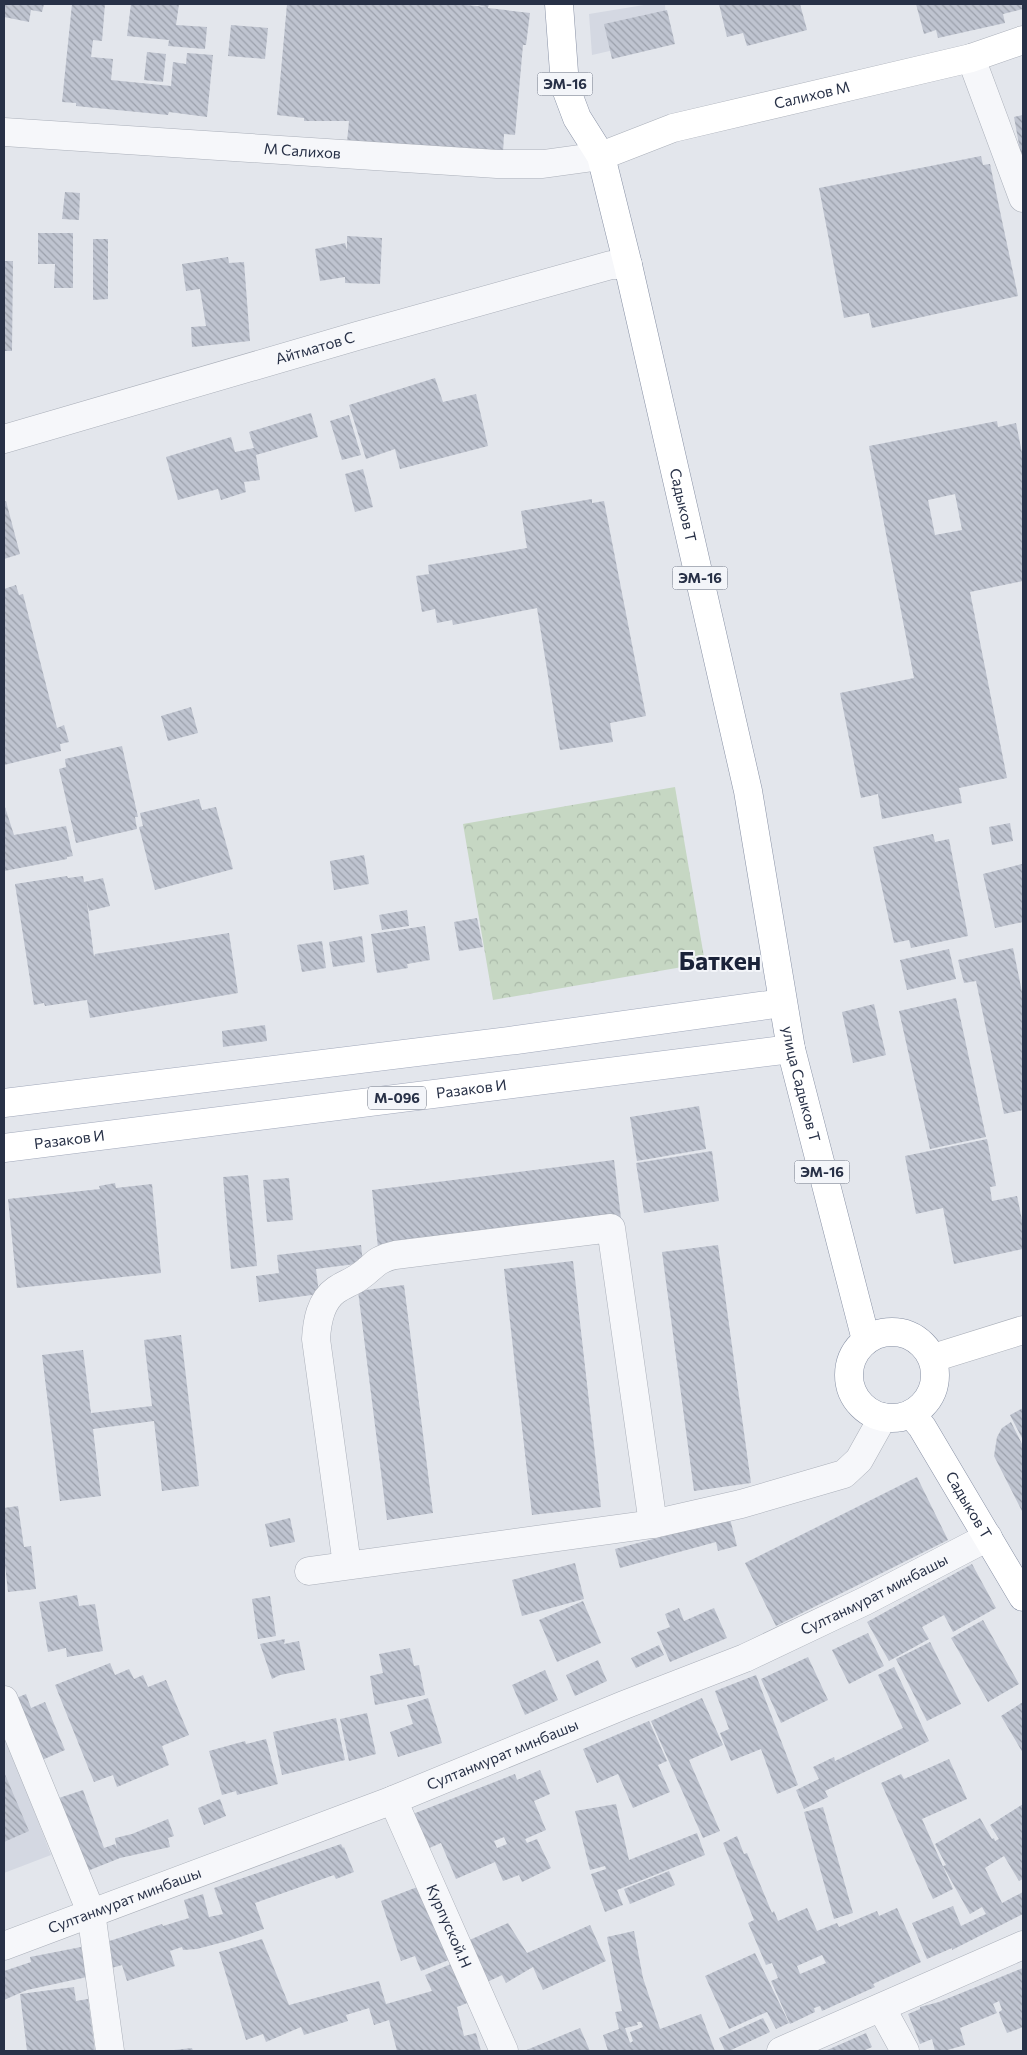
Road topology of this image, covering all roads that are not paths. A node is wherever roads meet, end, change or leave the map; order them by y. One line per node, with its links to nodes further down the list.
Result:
1 (559, 4): 5 (main road, ЭМ-16)
2 (1023, 40): 3 (main road, Салихов М)
3 (971, 58): 5 (main road, Салихов М); 6 (street)
4 (4, 132): 5 (street, М Салихов)
5 (601, 156): 7 (main road, Садыков Т / ЭМ-16)
6 (1023, 198)
7 (628, 265): 8 (street, Айтматов С); 9 (main road, Садыков Т / ЭМ-16)
8 (4, 439)
9 (782, 1003): 10 (main road, улица Садыков Т / ЭМ-16); 11 (main road)
10 (791, 1049): 12 (main road, Разаков И / М-096); 14 (main road, улица Садыков Т / ЭМ-16)
11 (4, 1103)
12 (4, 1148)
13 (1023, 1330): 15 (main road)
14 (866, 1340): 15 (main road); 17 (main road)
15 (933, 1358): 16 (main road)
16 (910, 1414): 17 (main road); 19 (main road, Садыков Т)
17 (883, 1417): 18 (street)
18 (653, 1524): 20 (street); 20 (street)
19 (988, 1537): 22 (main road, Садыков Т); 24 (street, Султанмурат минбашы)
20 (347, 1565): 21 (street)
21 (309, 1571)
22 (1023, 1597)
23 (4, 1700): 25 (street)
24 (393, 1800): 25 (street, Султанмурат минбашы); 30 (street, Курпуской.Н)
25 (91, 1912): 27 (street, Султанмурат минбашы); 29 (street)
26 (1023, 1945): 28 (street)
27 (4, 1946)
28 (882, 2009): 31 (street); 32 (street)
29 (110, 2051)
30 (504, 2051)
31 (781, 2051)
32 (905, 2051)

